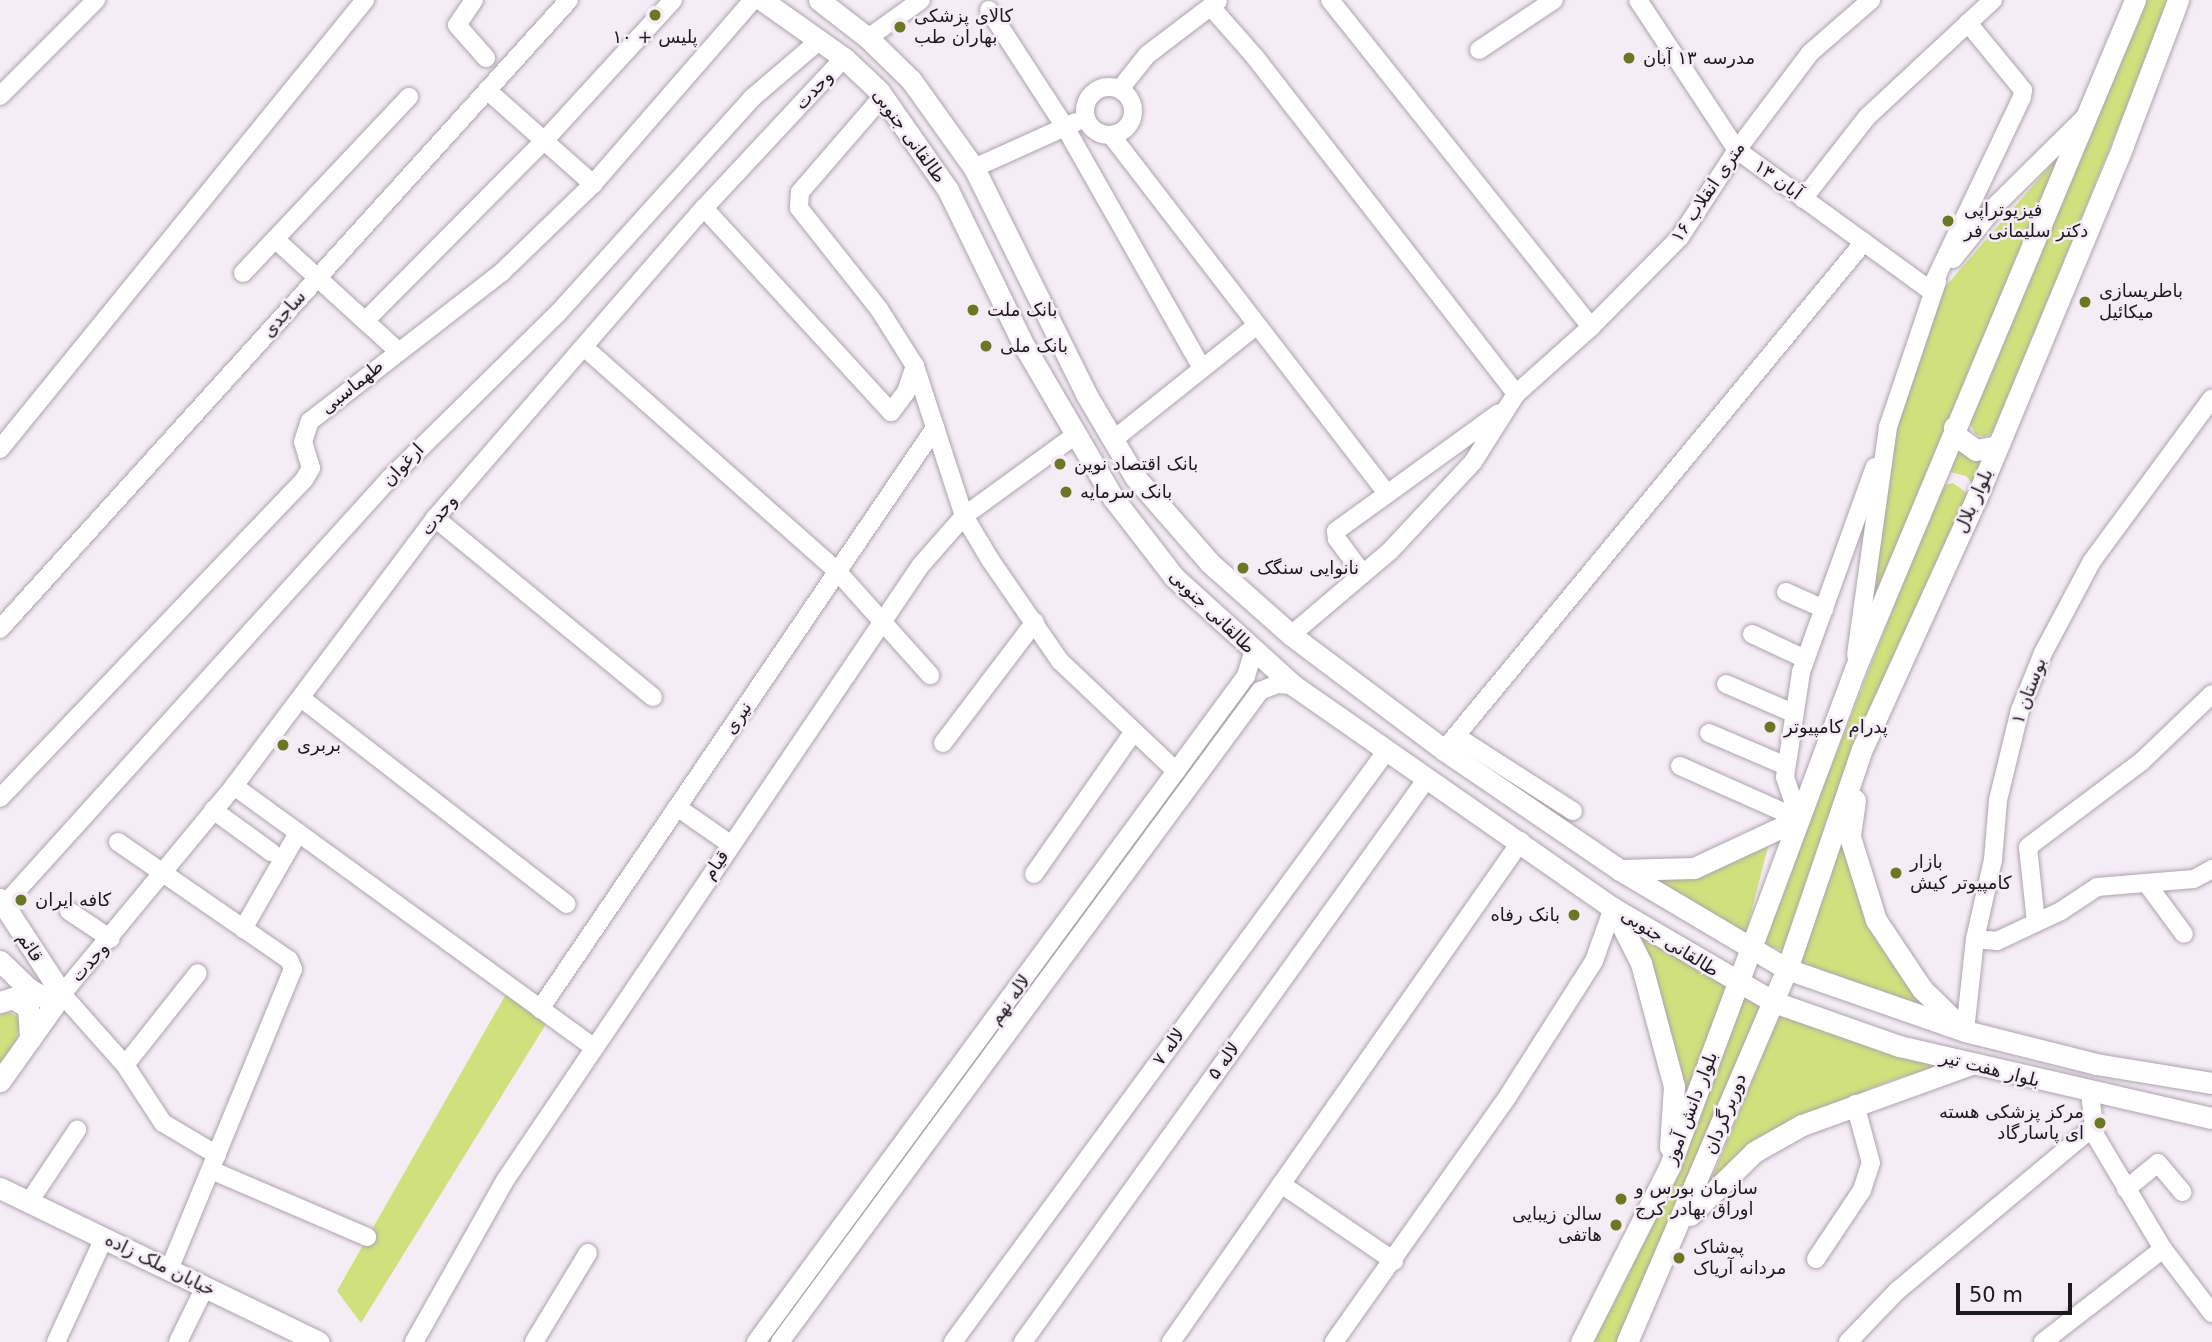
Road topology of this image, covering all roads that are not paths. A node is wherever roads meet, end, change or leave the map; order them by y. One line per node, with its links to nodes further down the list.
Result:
1 (96, 0): 27 (street)
2 (365, 0): 60 (street)
3 (474, 0): 23 (street)
4 (569, 0): 26 (street, ساجدی)
5 (673, 0): 34 (street)
6 (753, 0): 37 (street, طهماسبی)
7 (762, 0): 21 (main road, طالقانی جنوبی)
8 (819, 0): 20 (main road, طالقانی جنوبی)
9 (922, 0): 20 (street)
10 (1330, 0): 47 (street)
11 (1553, 0): 22 (street)
12 (1871, 0): 35 (street, ۱۶ متری انقلاب)
13 (1993, 0): 19 (street)
14 (2135, 0): 30 (main road)
15 (2178, 0): 59 (main road, بلوار بلال)
16 (1647, 3): 35 (street, ۱۳ آبان)
17 (1215, 4): 25 (street); 53 (street)
18 (989, 10): 32 (street)
19 (1968, 23): 38 (street); 44 (street)
20 (868, 38): 36 (main road, طالقانی جنوبی)
21 (820, 40): 24 (main road, طالقانی جنوبی); 113 (street, ارغوان)
22 (1479, 50)
23 (486, 58)
24 (844, 58): 28 (main road, طالقانی جنوبی); 39 (street, وحدت)
25 (1120, 89): 31 (street); 33 (street)
26 (487, 90): 34 (street); 43 (street, ساجدی)
27 (0, 96)
28 (883, 96): 50 (street); 57 (main road, طالقانی جنوبی)
29 (409, 97): 40 (street)
30 (2091, 110): 44 (street); 55 (main road)
31 (1086, 118): 32 (street); 33 (street)
32 (1065, 127): 36 (street); 51 (street)
33 (1111, 135): 46 (street)
34 (544, 141): 37 (street); 45 (street)
35 (1737, 150): 38 (street, ۱۳ آبان); 47 (street, ۱۶ متری انقلاب)
36 (974, 168): 58 (main road, طالقانی جنوبی)
37 (593, 184): 49 (street, طهماسبی)
38 (1803, 199): 41 (street, ۱۳ آبان)
39 (704, 208): 48 (street, وحدت); 50 (street)
40 (275, 239): 42 (street); 43 (street)
41 (1864, 242): 44 (street, ۱۳ آبان); 88 (street)
42 (243, 273)
43 (317, 278): 45 (street); 70 (street, ساجدی)
44 (1930, 290): 54 (street)
45 (365, 321): 49 (street)
46 (1257, 325): 51 (street); 61 (street)
47 (1591, 327): 53 (street, ۱۶ متری انقلاب)
48 (585, 348): 63 (street, وحدت); 64 (street)
49 (397, 351): 97 (street, طهماسبی)
50 (915, 366): 56 (street)
51 (1201, 366): 58 (street)
52 (2212, 398): 121 (street, بوستان ۱)
53 (1512, 401): 61 (street, ۱۶ متری انقلاب); 65 (street, ۱۶ متری انقلاب)
54 (1888, 427): 67 (street); 75 (street)
55 (1954, 427): 59 (main road); 75 (main road)
56 (935, 428): 62 (street); 64 (street, نیری)
57 (1074, 436): 62 (street, قیام); 73 (main road, طالقانی جنوبی)
58 (1113, 440): 72 (main road, طالقانی جنوبی)
59 (1998, 446): 89 (main road, بلوار بلال)
60 (0, 449)
61 (1387, 494): 65 (street, ۱۶ متری انقلاب)
62 (964, 516): 68 (street, قیام); 69 (street)
63 (435, 518): 80 (street); 81 (street, وحدت)
64 (837, 571): 68 (street); 99 (street, نیری)
65 (1363, 574): 72 (street, ۱۶ متری انقلاب)
66 (1786, 592): 67 (street)
67 (1824, 610): 74 (street)
68 (881, 621): 76 (street); 106 (street, قیام)
69 (1035, 622): 85 (street); 87 (street)
70 (0, 629)
71 (1752, 634): 74 (street)
72 (1291, 635): 88 (main road, طالقانی جنوبی)
73 (1253, 653): 78 (main road, طالقانی جنوبی); 82 (street, لاله نهم)
74 (1805, 659): 83 (street)
75 (1854, 668): 102 (main road)
76 (930, 675)
77 (1726, 684): 83 (street)
78 (1293, 685): 84 (street, لاله نهم); 90 (main road, طالقانی جنوبی)
79 (2212, 694): 117 (street)
80 (653, 697)
81 (301, 698): 96 (street, وحدت); 114 (street)
82 (1224, 706): 84 (street); 94 (street, لاله نهم)
83 (1793, 713): 92 (street)
84 (1240, 717): 137 (street, لاله نهم)
85 (1134, 732): 94 (street); 111 (street)
86 (1709, 733): 92 (street)
87 (943, 743)
88 (1450, 743): 93 (main road, طالقانی جنوبی); 101 (street)
89 (1862, 748): 124 (main road, بلوار بلال); 131 (main road)
90 (1385, 752): 95 (main road, طالقانی جنوبی); 170 (street, لاله ۷)
91 (1680, 766): 102 (street)
92 (1786, 766): 102 (street)
93 (1470, 768): 98 (main road); 109 (main road, طالقانی جنوبی)
94 (1176, 771): 134 (street, لاله نهم)
95 (1426, 780): 98 (main road, طالقانی جنوبی); 171 (street, لاله ۵)
96 (234, 786): 100 (street, وحدت); 103 (street)
97 (0, 798)
98 (1456, 799): 104 (main road, طالقانی جنوبی)
99 (677, 807): 106 (street); 130 (street, نیری)
100 (213, 810): 107 (street); 110 (street, وحدت)
101 (1573, 811)
102 (1798, 819): 109 (main road); 122 (main road)
103 (298, 833): 118 (street); 130 (street)
104 (1521, 841): 115 (main road, طالقانی جنوبی); 147 (street)
105 (117, 842): 110 (street)
106 (730, 844): 133 (street, قیام)
107 (271, 852)
108 (2212, 869): 112 (street)
109 (1620, 870): 122 (main road, طالقانی جنوبی)
110 (164, 873): 118 (street); 120 (street, وحدت)
111 (1034, 874)
112 (2147, 884): 117 (street); 119 (street)
113 (1, 902): 127 (main road, قائم)
114 (567, 904)
115 (1613, 908): 126 (main road, طالقانی جنوبی); 146 (main road); 158 (street)
116 (69, 911): 120 (street)
117 (2036, 922): 121 (street)
118 (243, 929): 145 (street)
119 (2185, 934)
120 (111, 939): 127 (street, وحدت)
121 (1975, 939): 131 (street, بوستان ۱)
122 (1752, 949): 124 (main road, طالقانی جنوبی); 126 (main road)
123 (0, 961): 127 (main road)
124 (1787, 969): 129 (main road, بلوار بلال); 131 (main road, بلوار هفت تیر)
125 (198, 973): 136 (street)
126 (1737, 984): 129 (main road, طالقانی جنوبی); 146 (main road, بلوار دانش آموز)
127 (58, 998): 132 (main road); 136 (street)
128 (0, 1002): 132 (main road)
129 (1774, 1002): 135 (main road, بلوار هفت تیر); 152 (main road, دوربرگردان)
130 (540, 1009): 133 (street)
131 (1965, 1031): 139 (main road, بلوار هفت تیر)
132 (30, 1039): 138 (main road)
133 (593, 1047): 166 (street, قیام)
134 (968, 1058): 137 (street); 168 (street, لاله نهم)
135 (1972, 1064): 140 (main road, بلوار هفت تیر); 141 (main road)
136 (125, 1065): 145 (street)
137 (984, 1069): 169 (street, لاله نهم)
138 (0, 1081)
139 (2212, 1083)
140 (2090, 1094): 142 (main road, بلوار هفت تیر); 143 (street)
141 (1855, 1104): 152 (main road); 157 (street)
142 (2212, 1118)
143 (2092, 1128): 148 (street); 176 (street)
144 (78, 1130): 151 (street)
145 (214, 1162): 153 (street); 159 (street)
146 (1669, 1168): 174 (main road, بلوار دانش آموز)
147 (1281, 1184): 158 (street); 172 (street)
148 (2126, 1189): 150 (street); 155 (street)
149 (1, 1190): 151 (main road, خیابان ملک زاده)
150 (2182, 1192)
151 (29, 1202): 154 (main road, خیابان ملک زاده)
152 (1677, 1230): 175 (main road, دوربرگردان)
153 (367, 1237)
154 (104, 1238): 159 (main road, خیابان ملک زاده); 163 (street)
155 (2163, 1249): 161 (street); 177 (street)
156 (588, 1253): 167 (street)
157 (1816, 1259)
158 (1394, 1261): 173 (street)
159 (169, 1270): 160 (main road, خیابان ملک زاده)
160 (205, 1287): 162 (main road, خیابان ملک زاده); 164 (street)
161 (2212, 1313)
162 (297, 1337): 165 (main road, خیابان ملک زاده)
163 (56, 1342)
164 (178, 1342)
165 (319, 1342)
166 (414, 1342)
167 (534, 1342)
168 (756, 1342)
169 (780, 1342)
170 (953, 1342)
171 (1023, 1342)
172 (1171, 1342)
173 (1334, 1342)
174 (1581, 1342)
175 (1627, 1342)
176 (1848, 1342)
177 (2043, 1342)

